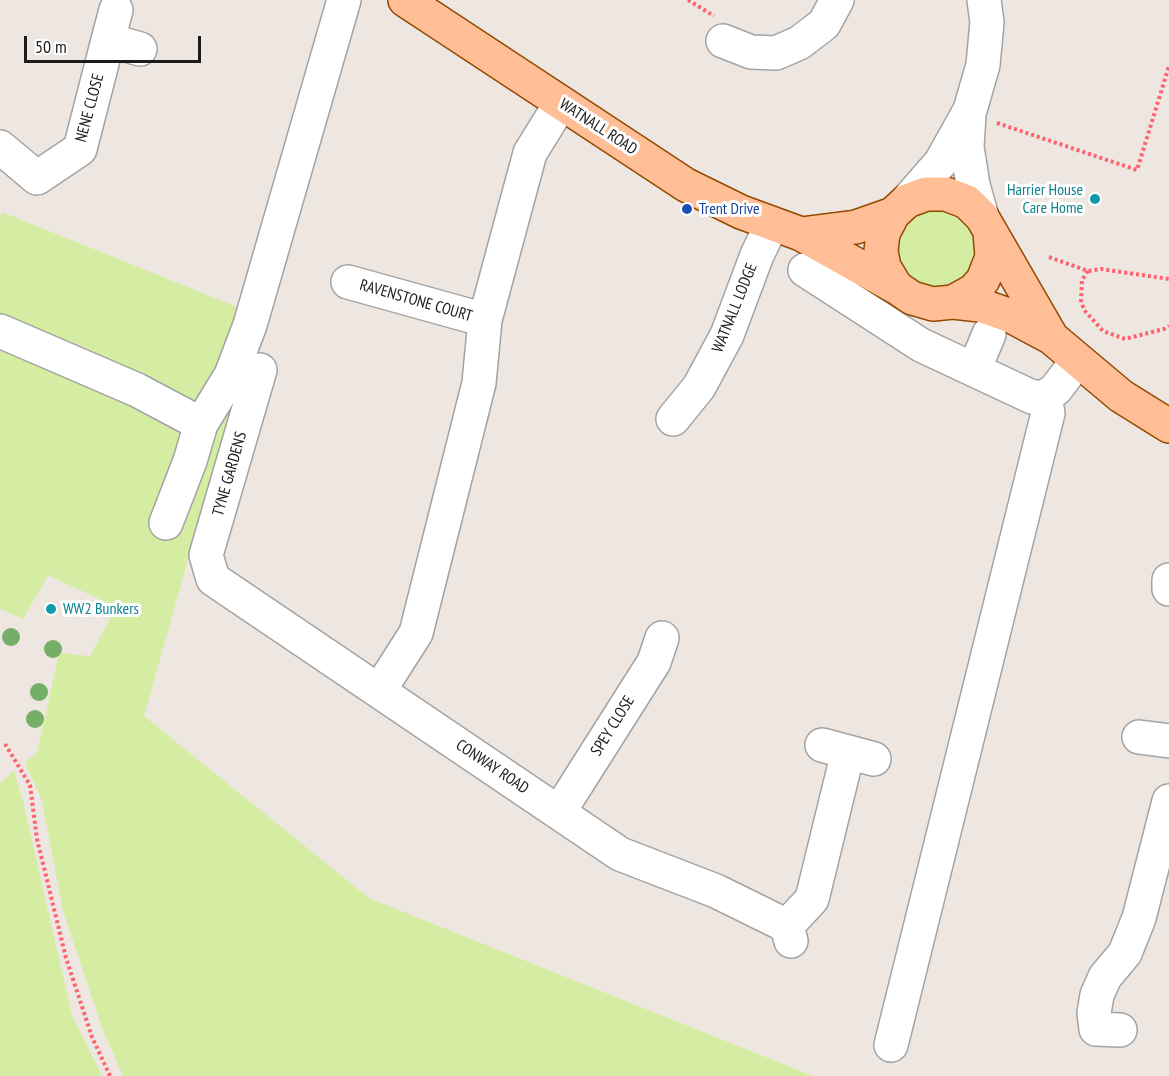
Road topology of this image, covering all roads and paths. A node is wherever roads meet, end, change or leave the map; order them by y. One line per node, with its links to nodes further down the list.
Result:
1 (344, 0): 32 (street)
2 (405, 0): 9 (main road, WATNALL ROAD)
3 (688, 0): 6 (path)
4 (837, 0): 6 (street)
5 (984, 0): 10 (street)
6 (719, 28)
7 (140, 49): 11 (street, NENE CLOSE)
8 (1169, 66): 10 (path)
9 (561, 103): 14 (main road, WATNALL ROAD); 22 (street)
10 (982, 116): 12 (street); 13 (street)
11 (0, 147)
12 (900, 208): 13 (main road, WATNALL ROAD); 14 (main road, WATNALL ROAD); 20 (main road)
13 (986, 224): 21 (main road); 26 (main road, WATNALL ROAD)
14 (786, 229): 20 (main road, WATNALL ROAD); 31 (street, WATNALL LODGE)
15 (1049, 257): 17 (path)
16 (805, 270): 29 (street)
17 (1088, 271): 18 (path); 23 (path)
18 (1169, 279)
19 (348, 282): 22 (street, RAVENSTONE COURT)
20 (896, 287): 21 (main road, WATNALL ROAD)
21 (953, 302): 26 (main road, WATNALL ROAD)
22 (485, 320): 39 (street)
23 (1169, 326)
24 (0, 331): 32 (street)
25 (989, 334): 29 (street)
26 (1052, 339): 27 (main road, WATNALL ROAD)
27 (1077, 361): 30 (street); 33 (main road, WATNALL ROAD)
28 (260, 370): 35 (street, TYNE GARDENS)
29 (974, 370): 30 (street)
30 (1045, 397): 45 (street)
31 (673, 419)
32 (201, 424): 34 (street)
33 (1169, 426)
34 (166, 523)
35 (213, 579): 39 (street, CONWAY ROAD)
36 (1169, 580): 37 (street)
37 (1169, 589)
38 (662, 638): 43 (street, SPEY CLOSE)
39 (379, 691): 43 (street, CONWAY ROAD)
40 (5, 744): 46 (path)
41 (848, 752): 43 (street, CONWAY ROAD)
42 (1169, 801): 44 (street)
43 (559, 812)
44 (1120, 1030)
45 (891, 1045)
46 (110, 1076)

